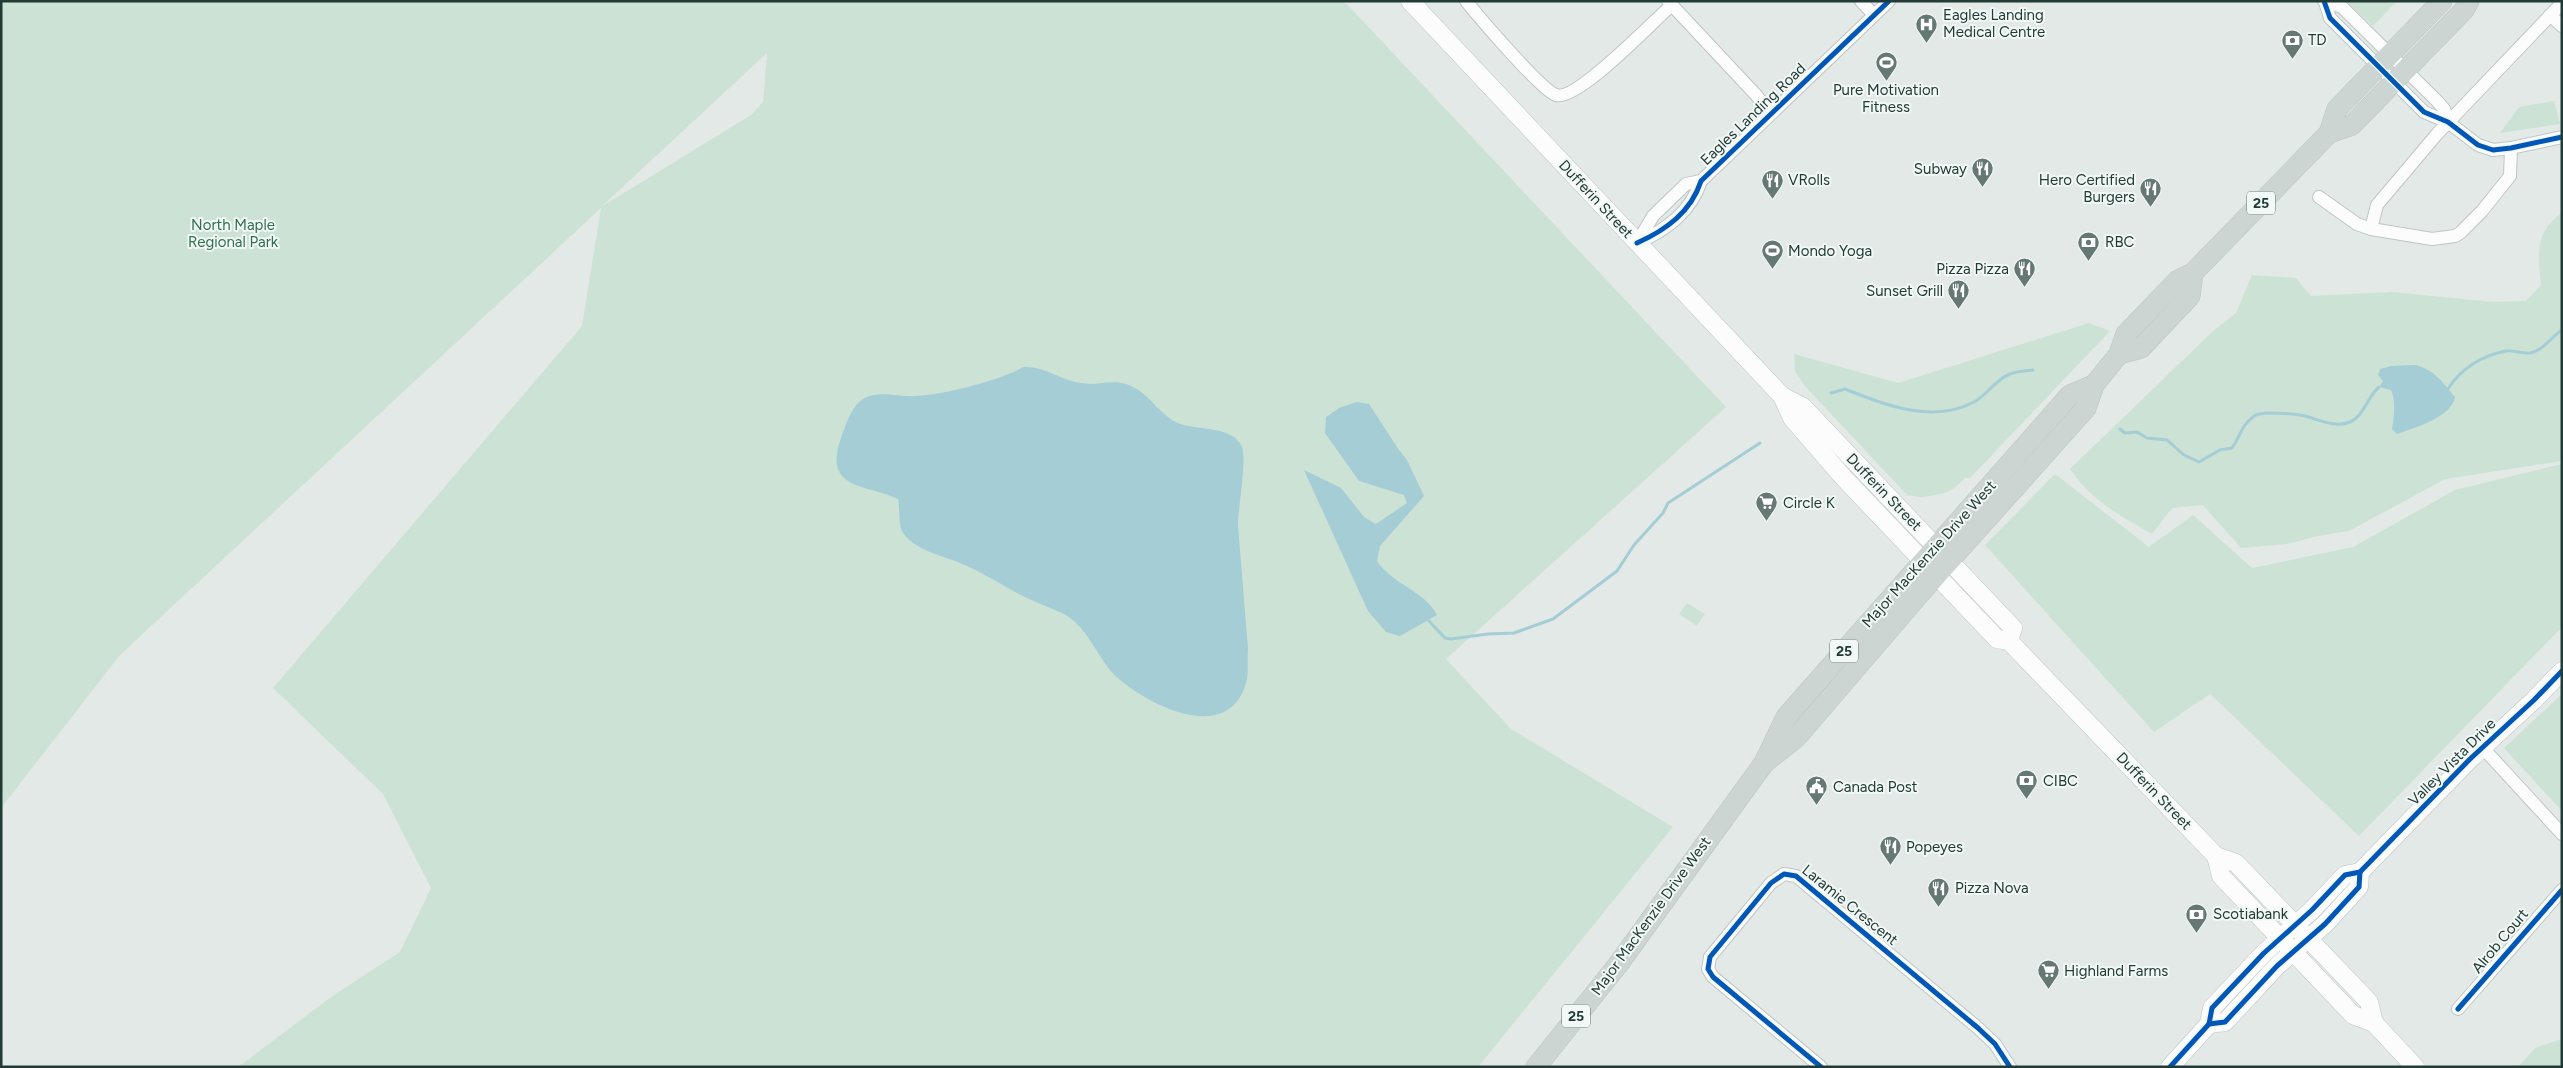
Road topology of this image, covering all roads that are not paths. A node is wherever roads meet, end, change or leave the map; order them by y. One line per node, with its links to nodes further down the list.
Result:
1 (1410, 1): 23 (main road, Dufferin Street)
2 (1466, 1): 9 (street)
3 (1862, 1): 10 (street)
4 (1889, 1): 10 (street, Eagles Landing Road)
5 (2442, 1): 13 (main road, Major MacKenzie Drive West / 25)
6 (2469, 1): 14 (main road, Major MacKenzie Drive West)
7 (2325, 2): 13 (street)
8 (2562, 2): 11 (street)
9 (1670, 3): 15 (street)
10 (1874, 15): 15 (street, Eagles Landing Road)
11 (2550, 15): 12 (street); 16 (street)
12 (2562, 26)
13 (2385, 60): 14 (street); 17 (main road, Major MacKenzie Drive West / 25)
14 (2400, 75): 16 (street); 17 (main road, Major MacKenzie Drive West)
15 (1770, 114): 20 (street, Eagles Landing Road)
16 (2448, 122): 19 (street); 22 (street)
17 (2330, 133): 24 (main road, Major MacKenzie Drive West / 25)
18 (2562, 137): 19 (street)
19 (2511, 148): 22 (street)
20 (1701, 181): 23 (street, Eagles Landing Road); 23 (street, Eagles Landing Road)
21 (2319, 197): 22 (street)
22 (2371, 229)
23 (1638, 243): 25 (main road, Dufferin Street)
24 (2094, 385): 26 (main road, Major MacKenzie Drive West / 25); 27 (main road, Major MacKenzie Drive West / 25)
25 (1782, 396): 26 (main road, Dufferin Street); 28 (main road, Dufferin Street)
26 (1936, 546): 27 (main road, Dufferin Street); 28 (main road, Major MacKenzie Drive West / 25)
27 (1950, 560): 29 (main road, Major MacKenzie Drive West / 25); 30 (main road, Dufferin Street)
28 (1922, 561): 29 (main road, Dufferin Street); 33 (main road, Major MacKenzie Drive West / 25)
29 (1936, 575): 30 (main road, Dufferin Street); 33 (main road, Major MacKenzie Drive West / 25)
30 (2009, 642): 35 (main road, Dufferin Street)
31 (2562, 671): 32 (main road, Valley Vista Drive)
32 (2483, 748): 34 (street); 36 (main road, Valley Vista Drive)
33 (1764, 763): 45 (main road, Major MacKenzie Drive West / 25)
34 (2562, 834)
35 (2216, 856): 38 (main road, Dufferin Street); 39 (main road, Dufferin Street)
36 (2360, 872): 38 (main road, Valley Vista Drive); 40 (main road, Valley Vista Drive)
37 (2562, 890): 42 (street, Alrob Court)
38 (2295, 925): 39 (main road, Valley Vista Drive); 40 (main road, Dufferin Street)
39 (2280, 938): 41 (main road, Dufferin Street); 44 (main road, Valley Vista Drive)
40 (2308, 939): 41 (main road, Valley Vista Drive); 43 (main road, Dufferin Street)
41 (2293, 952): 43 (main road, Dufferin Street); 44 (main road, Valley Vista Drive)
42 (2458, 1009)
43 (2374, 1023): 49 (main road, Dufferin Street)
44 (2209, 1024): 48 (main road)
45 (1536, 1067)
46 (1821, 1067): 47 (street, Laramie Crescent)
47 (2010, 1067)
48 (2170, 1067)
49 (2415, 1067)

